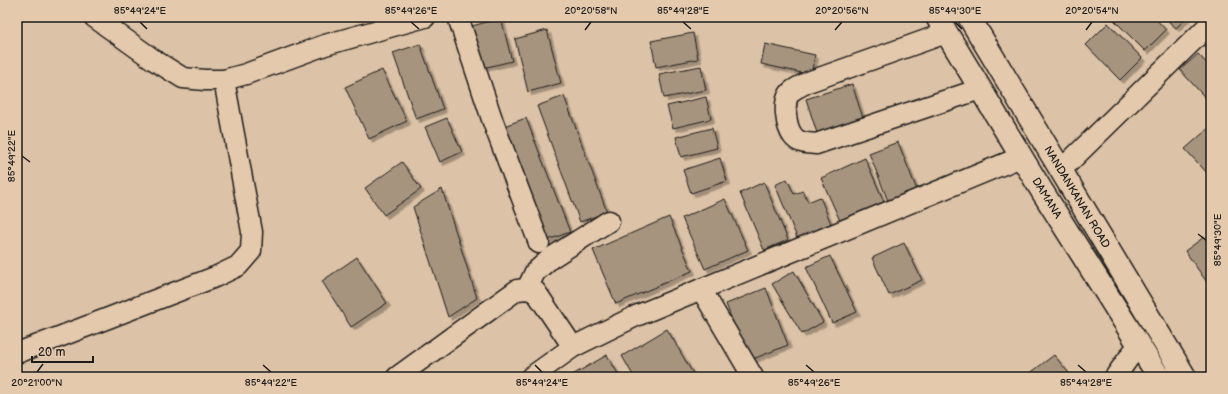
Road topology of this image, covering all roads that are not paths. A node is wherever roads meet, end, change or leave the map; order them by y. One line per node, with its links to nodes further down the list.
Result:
1 (94, 17): 7 (street)
2 (425, 17): 7 (street)
3 (458, 17): 12 (street)
4 (969, 17): 10 (main road, NANDANKANAN ROAD)
5 (1211, 23): 10 (street)
6 (942, 25): 8 (main road, DAMANA); 8 (street)
7 (224, 80): 17 (street)
8 (980, 89): 9 (main road, DAMANA)
9 (1021, 157): 14 (street); 15 (main road, DAMANA)
10 (1061, 170): 23 (main road, NANDANKANAN ROAD)
11 (609, 221): 13 (street)
12 (539, 243)
13 (527, 289): 16 (street); 18 (street)
14 (701, 289): 16 (street); 20 (street)
15 (1138, 345): 21 (street); 22 (main road, DAMANA)
16 (572, 347): 19 (street)
17 (20, 352)
18 (397, 377)
19 (531, 377)
20 (753, 377)
21 (1115, 377)
22 (1159, 377)
23 (1185, 377)

